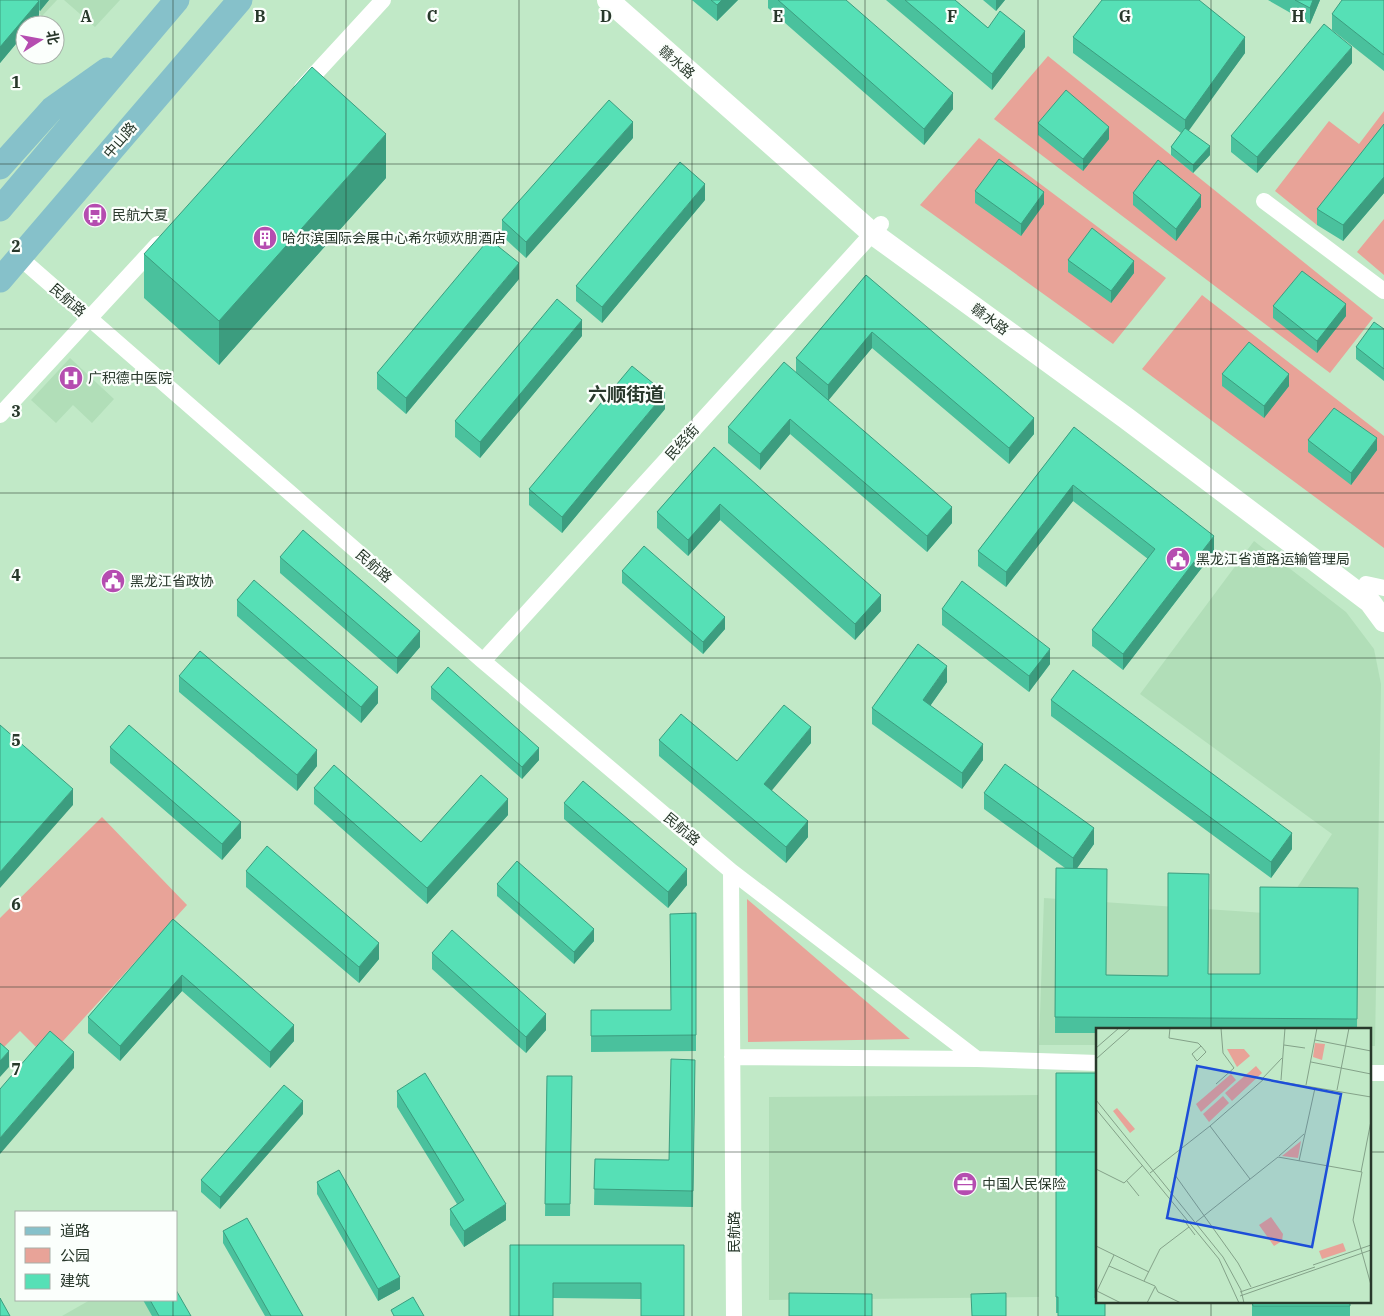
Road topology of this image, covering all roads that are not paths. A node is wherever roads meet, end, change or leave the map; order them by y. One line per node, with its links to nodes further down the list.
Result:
1 (177, 0): 6 (main road)
2 (240, 0): 13 (main road, 中山路)
3 (384, 0): 7 (street)
4 (608, 0): 11 (main road, 赣水路)
5 (627, 0): 11 (main road, 赣水路)
6 (134, 51): 8 (main road); 10 (main road)
7 (290, 101)
8 (0, 167)
9 (1264, 201): 15 (street)
10 (0, 209)
11 (876, 229): 18 (main road, 赣水路); 20 (main road, 赣水路); 21 (street, 民经街)
12 (170, 232): 16 (street)
13 (19, 257): 14 (main road, 中山路); 16 (street, 民航路)
14 (0, 280)
15 (1384, 291)
16 (90, 319): 17 (street); 21 (street, 民航路)
17 (0, 415)
18 (1375, 586): 19 (main road, 赣水路)
19 (1384, 602)
20 (1384, 621)
21 (483, 661): 22 (street, 民航路)
22 (731, 871): 23 (street, 民航路); 24 (street, 民航路)
23 (732, 1057): 24 (street); 26 (street, 民航路)
24 (976, 1058): 25 (street)
25 (1096, 1063)
26 (734, 1316)

